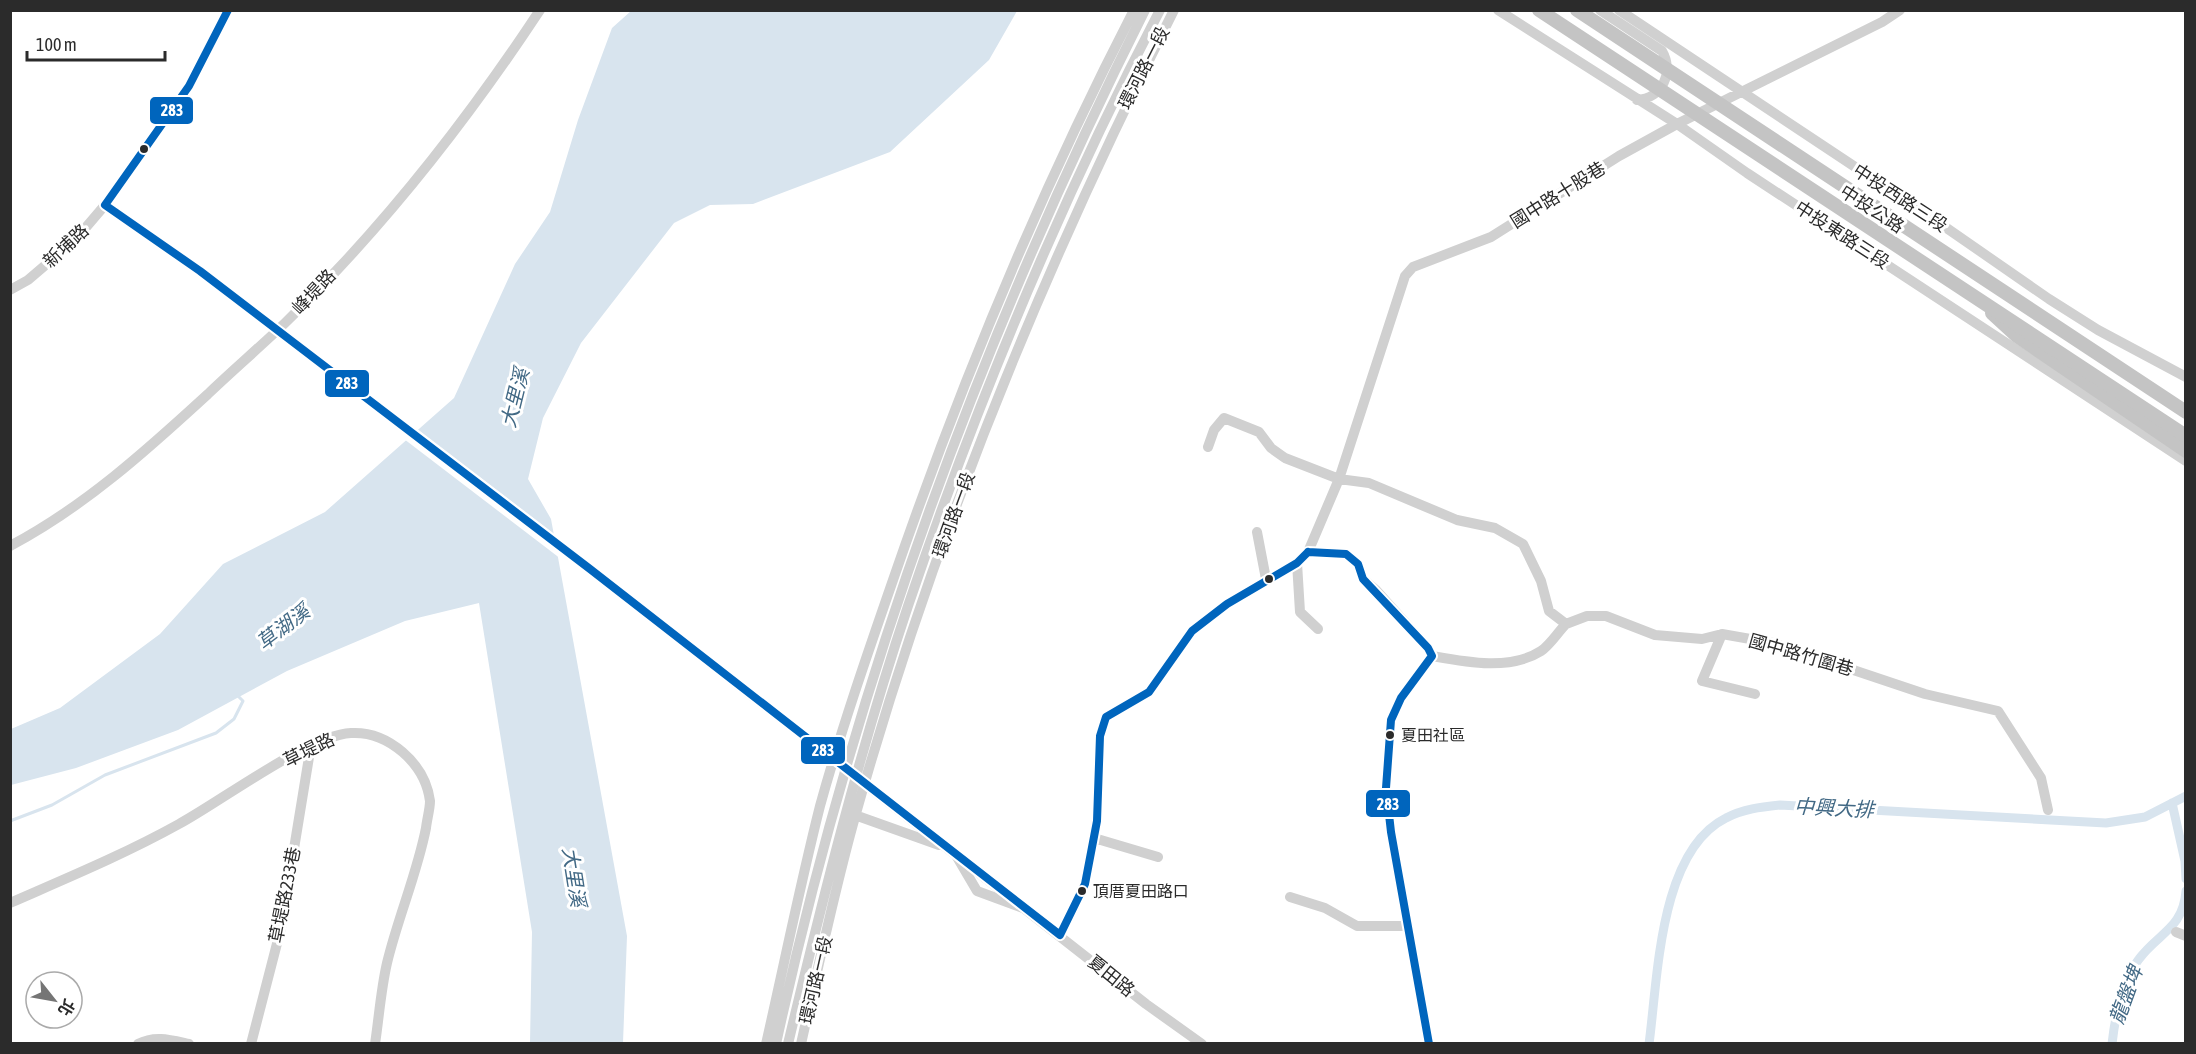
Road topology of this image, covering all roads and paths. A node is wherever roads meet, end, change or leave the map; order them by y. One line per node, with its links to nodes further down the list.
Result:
1 (228, 10): 20 (street, 新埔路)
2 (540, 10): 31 (street, 峰堤路)
3 (1134, 10): 41 (street, 環河路一段)
4 (1145, 10): 42 (street, 環河路一段)
5 (1160, 10): 44 (street, 環河路一段)
6 (1173, 10): 44 (street, 環河路一段)
7 (1498, 10): 16 (street, 中投東路三段)
8 (1512, 10): 16 (street)
9 (1539, 10): 22 (main road, 中投公路, bridge)
10 (1577, 10): 24 (main road, 中投公路, bridge)
11 (1600, 10): 14 (street)
12 (1618, 10): 15 (street, 中投西路三段)
13 (1900, 10): 17 (street, 國中路十股巷)
14 (1650, 42): 15 (street); 18 (street)
15 (1688, 58): 17 (street, 中投西路三段)
16 (1582, 64): 18 (street, 中投東路三段)
17 (1742, 92): 19 (street, 國中路十股巷); 23 (street, 中投西路三段)
18 (1637, 100): 19 (street, 中投東路三段)
19 (1677, 124): 28 (street, 中投東路三段); 29 (street, 國中路十股巷)
20 (105, 206): 21 (street, 新埔路); 49 (street, 夏田路, bridge)
21 (10, 290)
22 (1970, 294): 25 (main road, 中投公路, bridge); 27 (main road)
23 (2186, 378)
24 (2186, 412)
25 (2186, 436)
26 (1208, 447): 29 (street)
27 (2186, 451)
28 (2186, 461)
29 (1339, 479): 32 (street, 國中路十股巷); 35 (street)
30 (1257, 532): 34 (street)
31 (10, 546)
32 (1308, 552): 33 (street); 38 (street)
33 (1297, 563): 34 (street); 36 (street)
34 (1266, 579): 45 (street)
35 (1566, 624): 37 (street, 國中路竹圍巷); 38 (street)
36 (1318, 629)
37 (1722, 634): 39 (street); 43 (street, 國中路竹圍巷)
38 (1432, 656): 50 (street)
39 (1755, 694)
40 (311, 745): 48 (street, 草堤路); 54 (street, 草堤路233巷); 55 (street, 草堤路)
41 (821, 806): 42 (street); 56 (street, 環河路一段)
42 (834, 809): 44 (street); 57 (street, 環河路一段)
43 (2049, 810)
44 (851, 814): 49 (street); 58 (street, 環河路一段); 59 (street, 環河路一段)
45 (1094, 838): 46 (street); 51 (street)
46 (1158, 856)
47 (1290, 897): 50 (street)
48 (10, 903)
49 (1022, 907): 51 (street, 夏田路)
50 (1407, 926): 61 (street)
51 (1060, 935): 60 (street, 夏田路)
52 (138, 1044): 53 (street)
53 (189, 1044)
54 (250, 1044)
55 (375, 1044)
56 (766, 1044)
57 (776, 1044)
58 (788, 1044)
59 (801, 1044)
60 (1202, 1044)
61 (1429, 1044)

